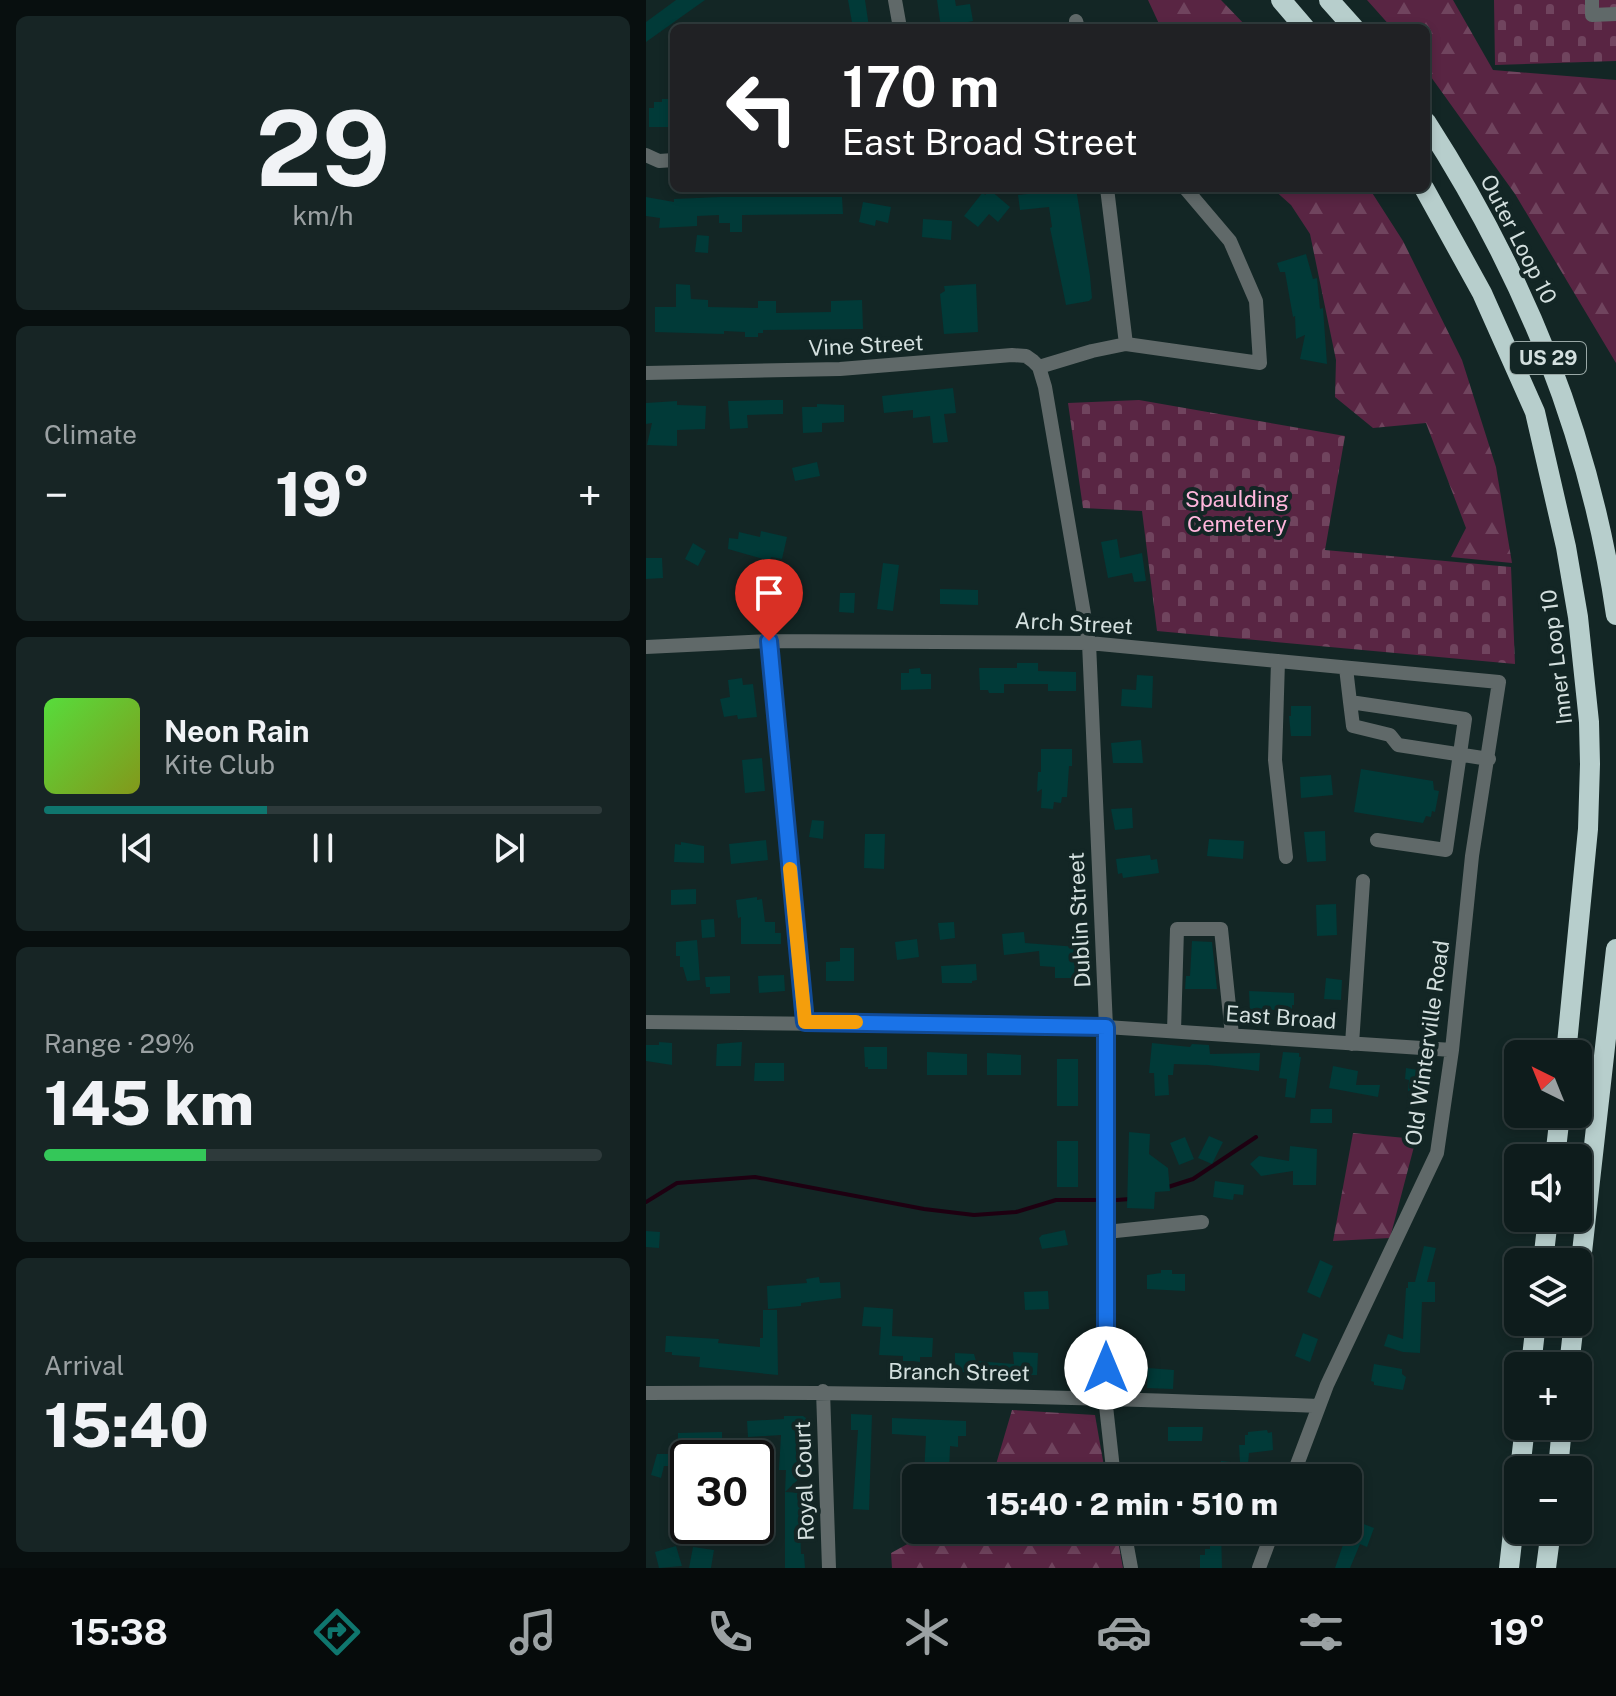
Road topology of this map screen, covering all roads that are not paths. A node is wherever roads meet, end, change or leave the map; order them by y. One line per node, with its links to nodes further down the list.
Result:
1 (895, 0): 6 (street)
2 (1281, 0): 7 (highway)
3 (1329, 0): 8 (highway)
4 (1592, 0): 5 (street)
5 (1616, 14)
6 (899, 24)
7 (1302, 24)
8 (1350, 24)
9 (1430, 128): 18 (highway, Outer Loop 10 / US 29)
10 (646, 155): 11 (street)
11 (670, 160)
12 (1107, 192): 15 (street)
13 (1188, 192): 15 (street)
14 (1426, 192): 39 (highway, Inner Loop 10 / US 29)
15 (1126, 344): 16 (street)
16 (1039, 367): 17 (street, Vine Street); 20 (street, Dublin Street)
17 (646, 373)
18 (1616, 615)
19 (769, 641): 20 (street, Arch Street); 21 (street, Arch Street); 35 (street)
20 (1089, 643): 22 (street, Arch Street); 36 (street, Dublin Street)
21 (646, 647)
22 (1278, 661): 23 (street, Arch Street); 31 (street)
23 (1346, 668): 24 (street, Arch Street); 25 (street)
24 (1499, 682): 27 (street, Old Winterville Road)
25 (1350, 702): 26 (street); 26 (street)
26 (1460, 756): 27 (street); 29 (street)
27 (1489, 759): 30 (street, Old Winterville Road)
28 (1377, 840): 29 (street)
29 (1446, 850): 30 (street)
30 (1472, 856): 41 (street, Old Winterville Road)
31 (1286, 857)
32 (1363, 881): 40 (street)
33 (1616, 949): 44 (highway)
34 (646, 1022): 35 (street, East Broad)
35 (805, 1022): 36 (street, East Broad)
36 (1106, 1027): 37 (street, East Broad); 43 (street, Dublin Street)
37 (1174, 1031): 38 (street, East Broad); 38 (street)
38 (1232, 1035): 40 (street, East Broad)
39 (1567, 1040)
40 (1352, 1044): 41 (street, East Broad)
41 (1452, 1050): 48 (street, Old Winterville Road)
42 (1202, 1222): 43 (street)
43 (1106, 1232): 47 (street, Dublin Street)
44 (1582, 1248)
45 (823, 1391): 46 (street, Branch Street); 47 (street, Branch Street); 55 (street, Royal Court)
46 (646, 1393)
47 (1105, 1397): 48 (street, Branch Street); 49 (street, Dublin Street)
48 (1319, 1406): 50 (street, Old Winterville Road)
49 (1112, 1464)
50 (1297, 1464)
51 (1127, 1544): 56 (street)
52 (1268, 1544): 57 (street)
53 (1512, 1544): 58 (highway)
54 (1549, 1544): 59 (highway)
55 (829, 1568)
56 (1131, 1568)
57 (1259, 1568)
58 (1509, 1568)
59 (1546, 1568)

